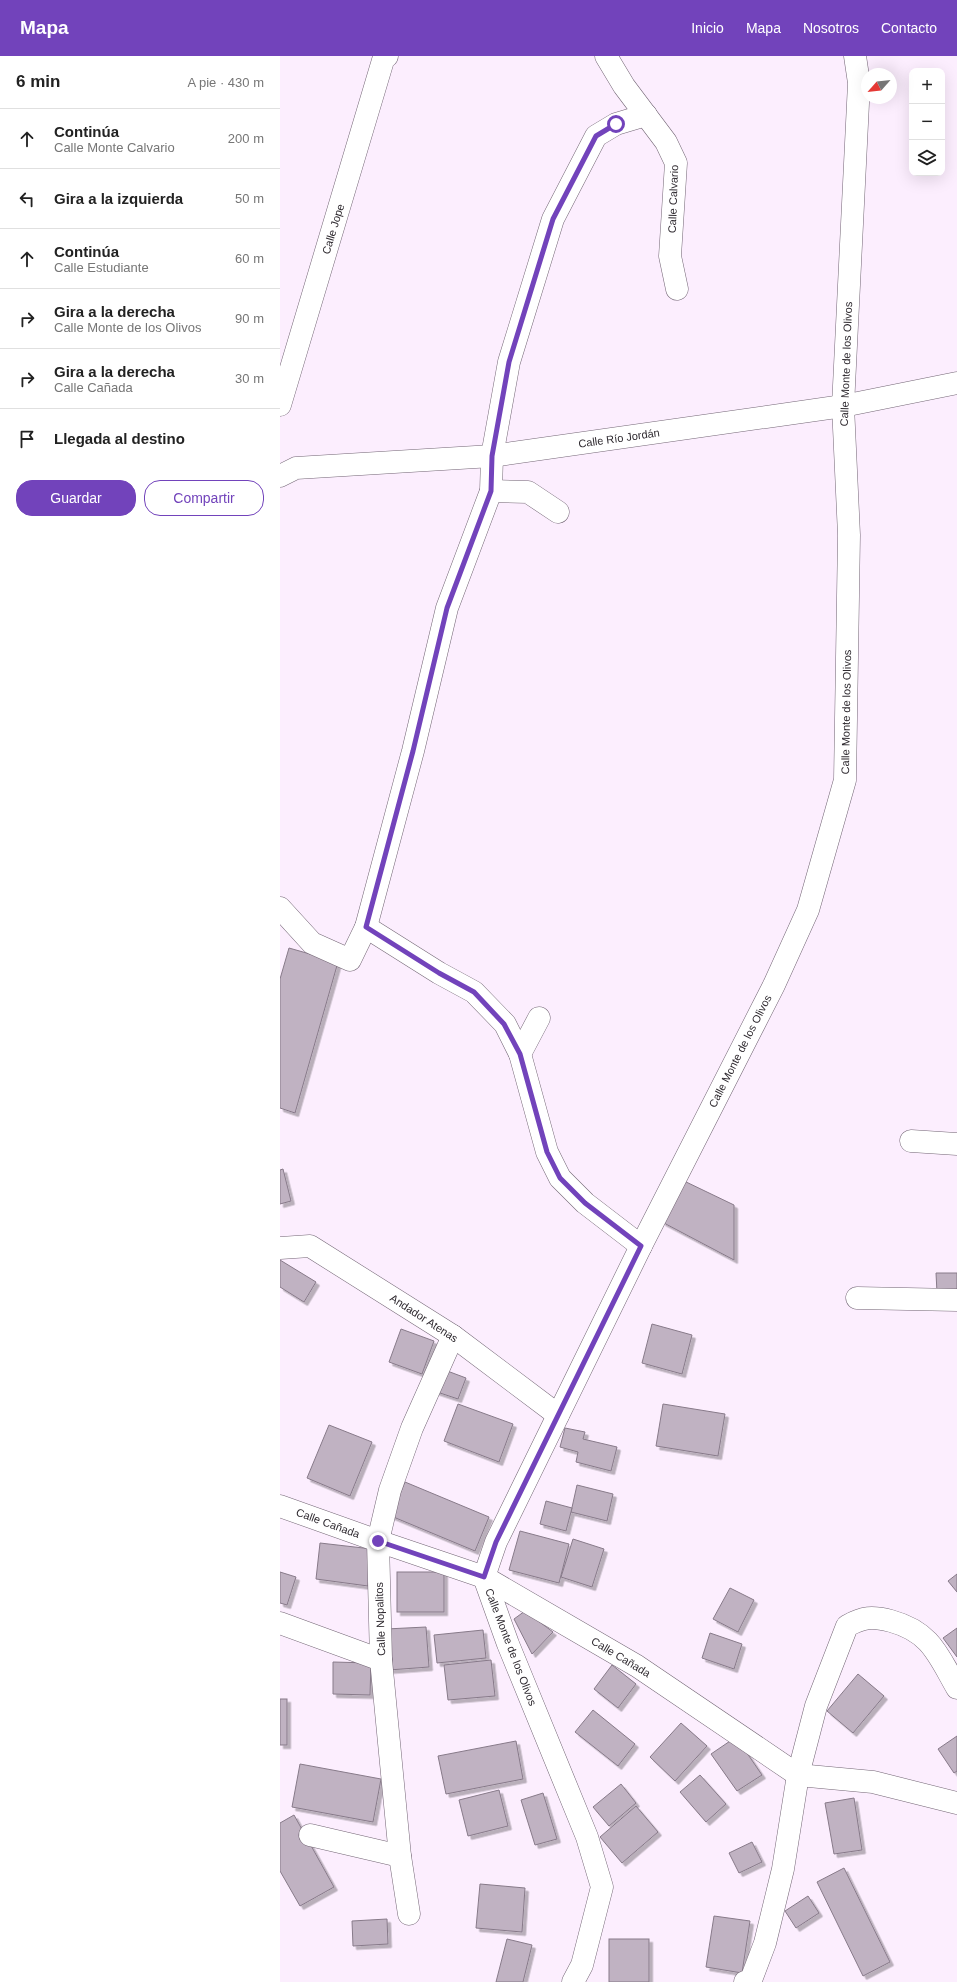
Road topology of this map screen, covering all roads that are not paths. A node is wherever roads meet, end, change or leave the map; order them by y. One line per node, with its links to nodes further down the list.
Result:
1 (385, 56): 7 (street, Calle Jope)
2 (606, 56): 4 (street, Calle Calvario)
3 (855, 56): 8 (street, Calle Monte de los Olivos)
4 (646, 115): 5 (street, Calle Calvario); 9 (street)
5 (677, 289)
6 (957, 383): 8 (street, Calle Río Jordán)
7 (280, 405)
8 (843, 406): 9 (street, Calle Río Jordán); 19 (street, Calle Monte de los Olivos)
9 (492, 456): 10 (street, Calle Río Jordán); 11 (street)
10 (285, 468)
11 (491, 491): 12 (street); 14 (street)
12 (558, 512)
13 (280, 908): 14 (street)
14 (366, 927): 16 (street)
15 (539, 1018): 16 (street)
16 (520, 1054): 19 (street)
17 (911, 1141): 18 (street)
18 (957, 1144)
19 (641, 1246): 24 (street, Calle Monte de los Olivos)
20 (280, 1248): 23 (street, Andador Atenas)
21 (857, 1298): 22 (street)
22 (957, 1300)
23 (453, 1336): 24 (street, Andador Atenas); 26 (street, Calle Nopalitos)
24 (558, 1414): 27 (street, Calle Monte de los Olivos)
25 (280, 1506): 26 (street, Calle Cañada)
26 (378, 1541): 27 (street, Calle Cañada); 29 (street, Calle Nopalitos)
27 (484, 1577): 31 (street, Calle Cañada); 37 (street, Calle Monte de los Olivos)
28 (280, 1623): 29 (street)
29 (381, 1660): 34 (street, Calle Nopalitos)
30 (957, 1688): 31 (street)
31 (798, 1775): 32 (street, Calle Cañada); 36 (street)
32 (957, 1803)
33 (310, 1835): 34 (street)
34 (400, 1856): 35 (street, Calle Nopalitos)
35 (409, 1914)
36 (750, 1981)
37 (573, 1982)

